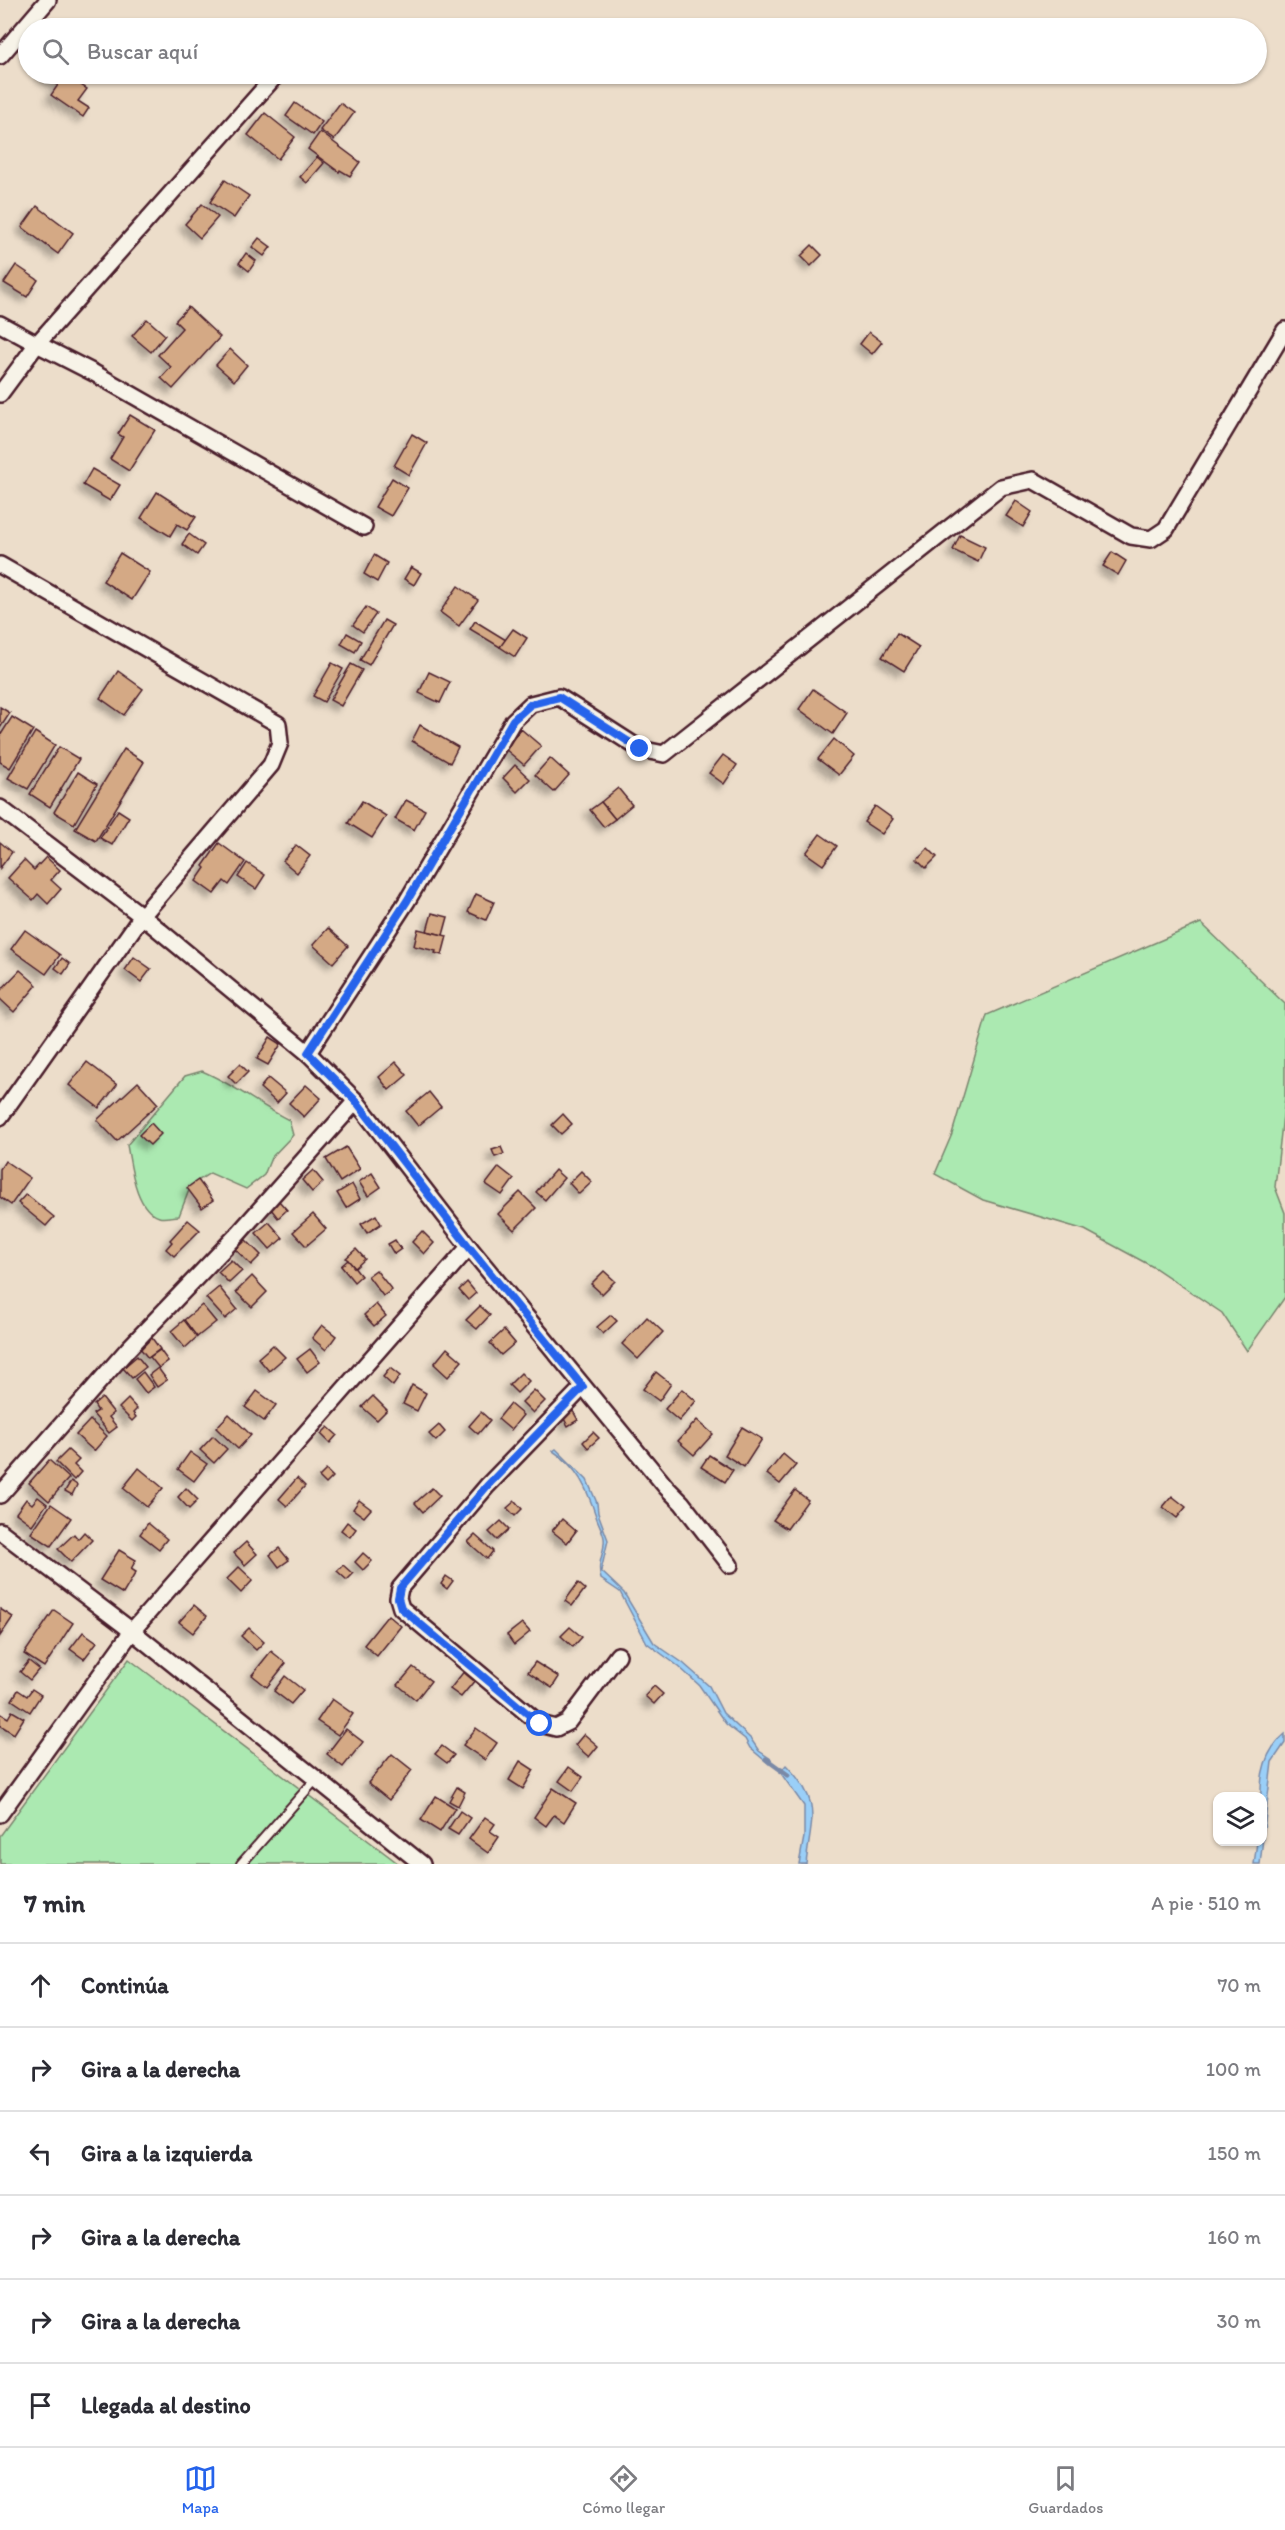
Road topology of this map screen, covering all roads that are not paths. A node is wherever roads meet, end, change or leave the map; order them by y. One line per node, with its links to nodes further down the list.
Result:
1 (48, 0): 2 (street)
2 (33, 18)
3 (18, 35): 4 (street)
4 (0, 56)
5 (268, 84): 8 (street)
6 (0, 324): 8 (street)
7 (1285, 330): 14 (street)
8 (37, 344): 9 (street); 10 (street)
9 (0, 394)
10 (364, 527)
11 (0, 565): 13 (street)
12 (0, 808): 13 (street)
13 (142, 916): 14 (street); 16 (street)
14 (308, 1053): 15 (street)
15 (356, 1101): 17 (street); 19 (street)
16 (0, 1117)
17 (469, 1247): 18 (street); 22 (street)
18 (583, 1387): 21 (street); 23 (street)
19 (0, 1495)
20 (0, 1531): 22 (street)
21 (730, 1565)
22 (132, 1631): 24 (street); 25 (street)
23 (618, 1656)
24 (316, 1779): 26 (lane); 27 (street)
25 (0, 1814)
26 (241, 1864)
27 (422, 1864)

